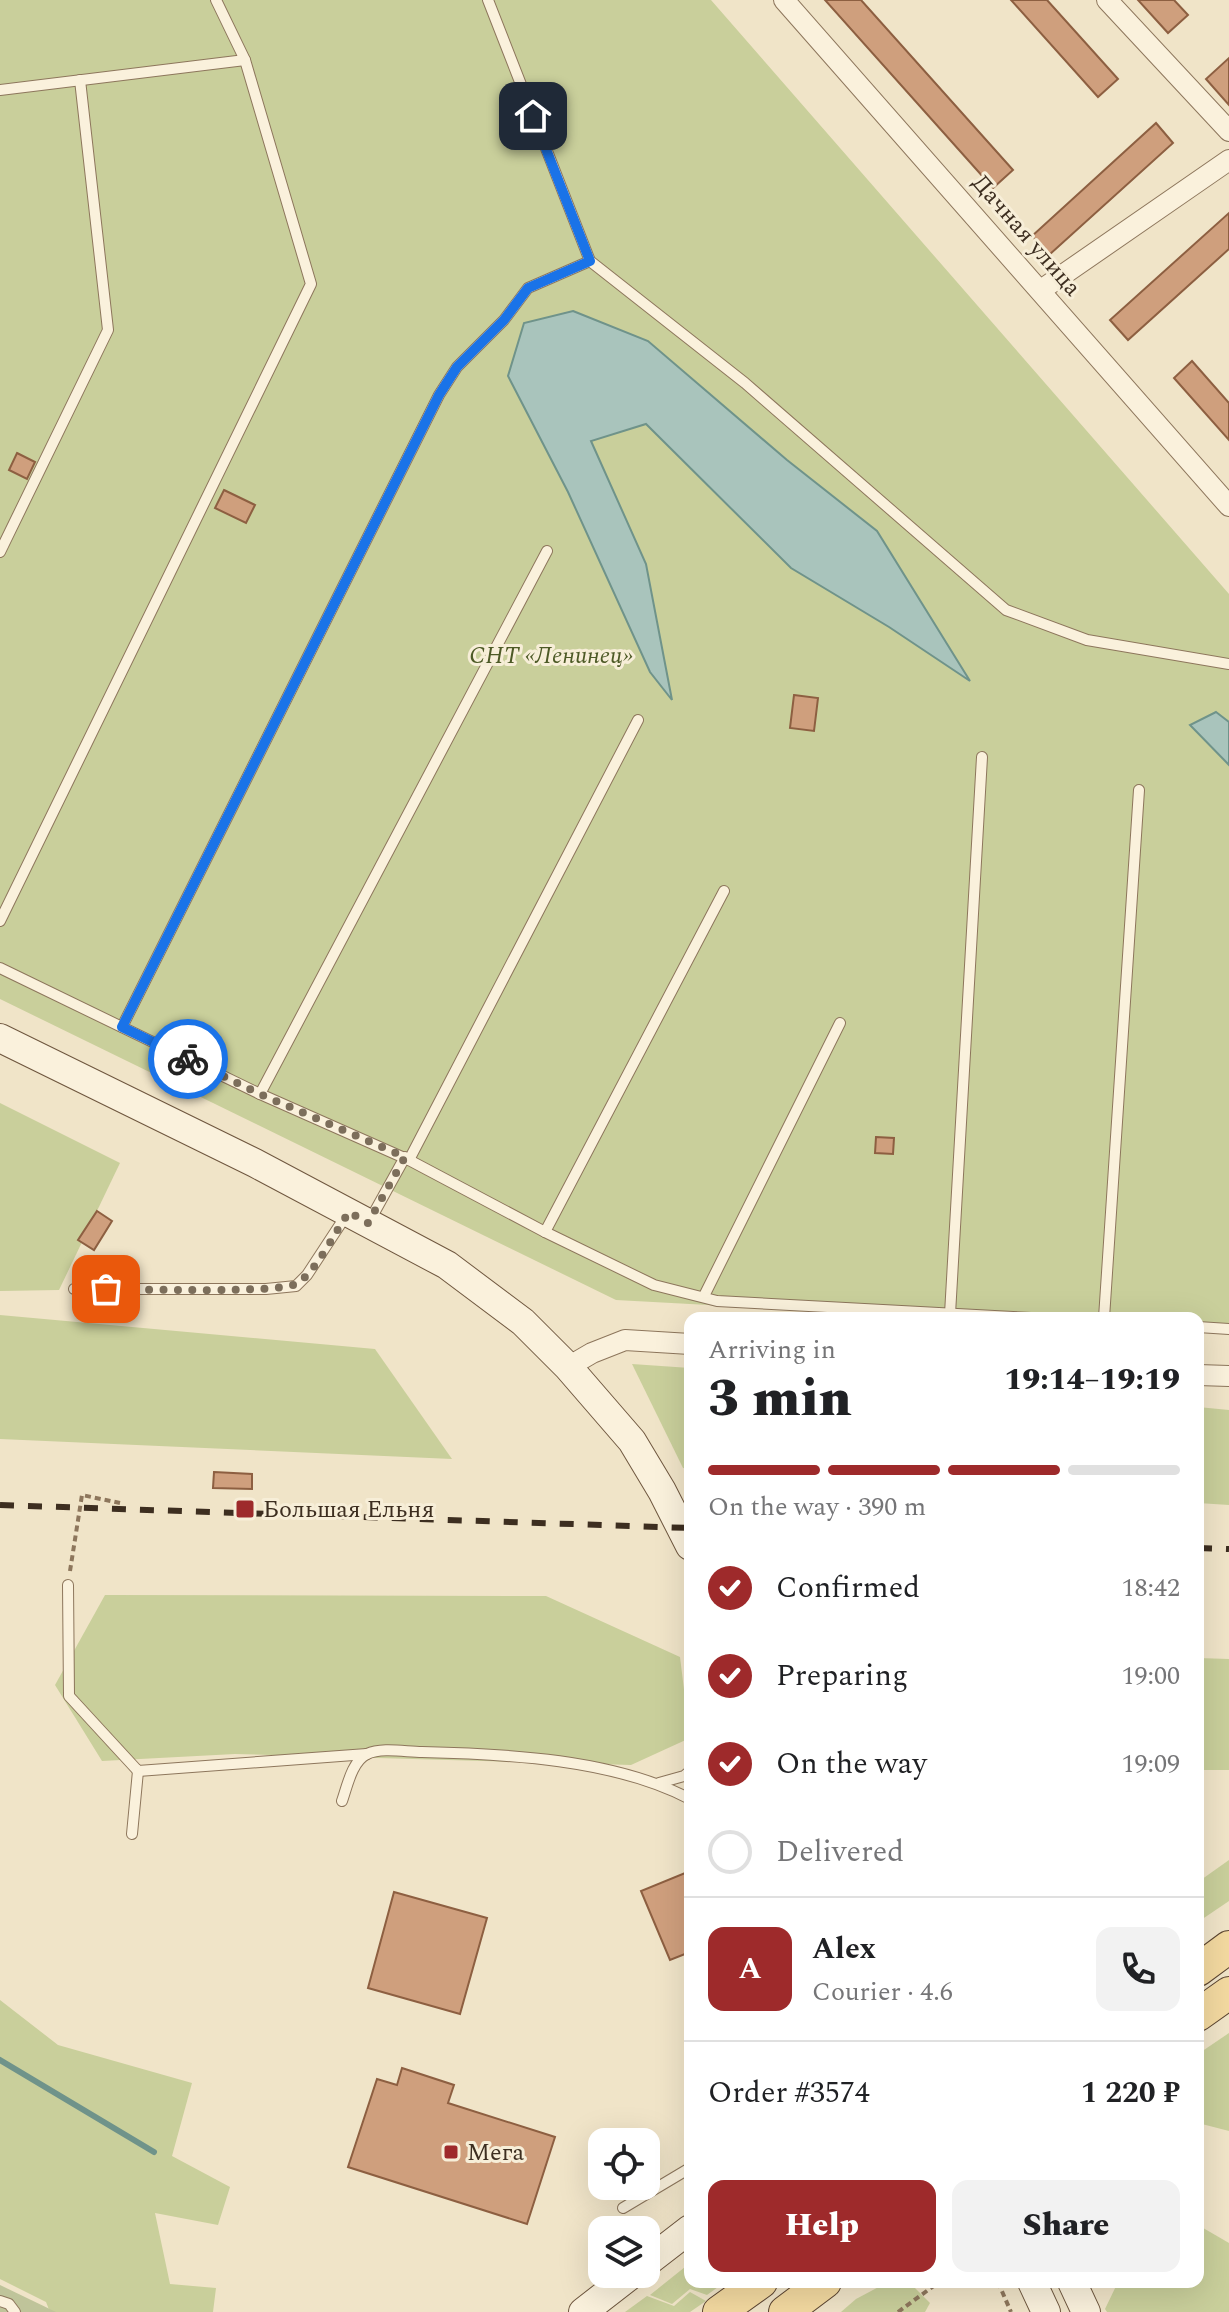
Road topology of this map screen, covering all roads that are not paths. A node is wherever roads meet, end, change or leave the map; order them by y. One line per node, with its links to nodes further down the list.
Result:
1 (216, 0): 5 (lane)
2 (488, 0): 10 (lane)
3 (784, 0): 11 (street, Дачная улица)
4 (1107, 0): 8 (street)
5 (245, 60): 6 (lane); 20 (lane)
6 (80, 80): 7 (lane); 14 (lane)
7 (0, 90)
8 (1229, 131)
9 (1229, 160): 11 (street)
10 (590, 261): 15 (lane); 23 (lane)
11 (1041, 290): 12 (street, Дачная улица)
12 (1229, 506)
13 (547, 551): 25 (lane)
14 (0, 552)
15 (1229, 664)
16 (638, 720): 26 (lane)
17 (982, 757): 32 (lane)
18 (1139, 790): 33 (lane)
19 (724, 891): 28 (lane)
20 (0, 921)
21 (0, 968): 23 (lane)
22 (840, 1023): 30 (lane)
23 (122, 1027): 25 (lane)
24 (0, 1038): 27 (main road)
25 (260, 1094): 26 (lane)
26 (407, 1158): 27 (lane); 28 (lane)
27 (358, 1218): 29 (lane); 37 (main road)
28 (545, 1232): 30 (lane)
29 (74, 1289)
30 (704, 1296): 31 (lane)
31 (914, 1312)
32 (950, 1312)
33 (1104, 1312)
34 (1204, 1327): 35 (lane)
35 (1229, 1329)
36 (684, 1344): 37 (street)
37 (568, 1367): 40 (main road)
38 (1204, 1375): 39 (street)
39 (1229, 1376)
40 (684, 1534)
41 (68, 1585): 43 (lane)
42 (367, 1754): 43 (lane); 45 (lane); 47 (lane)
43 (138, 1771): 48 (lane)
44 (684, 1775): 45 (lane)
45 (659, 1783): 46 (lane)
46 (684, 1796)
47 (342, 1801)
48 (132, 1834)
49 (1229, 1947): 50 (main road)
50 (1204, 1966)
51 (1229, 1993): 52 (main road)
52 (1204, 2011)
53 (684, 2172): 54 (lane)
54 (623, 2208)
55 (684, 2234): 56 (main road)
56 (660, 2252)
57 (614, 2288): 64 (main road)
58 (753, 2288): 65 (main road)
59 (817, 2288): 66 (main road)
60 (1035, 2288): 67 (main road)
61 (1075, 2288): 68 (main road)
62 (0, 2301): 63 (lane)
63 (15, 2312)
64 (583, 2312)
65 (719, 2312)
66 (785, 2312)
67 (1046, 2312)
68 (1086, 2312)

